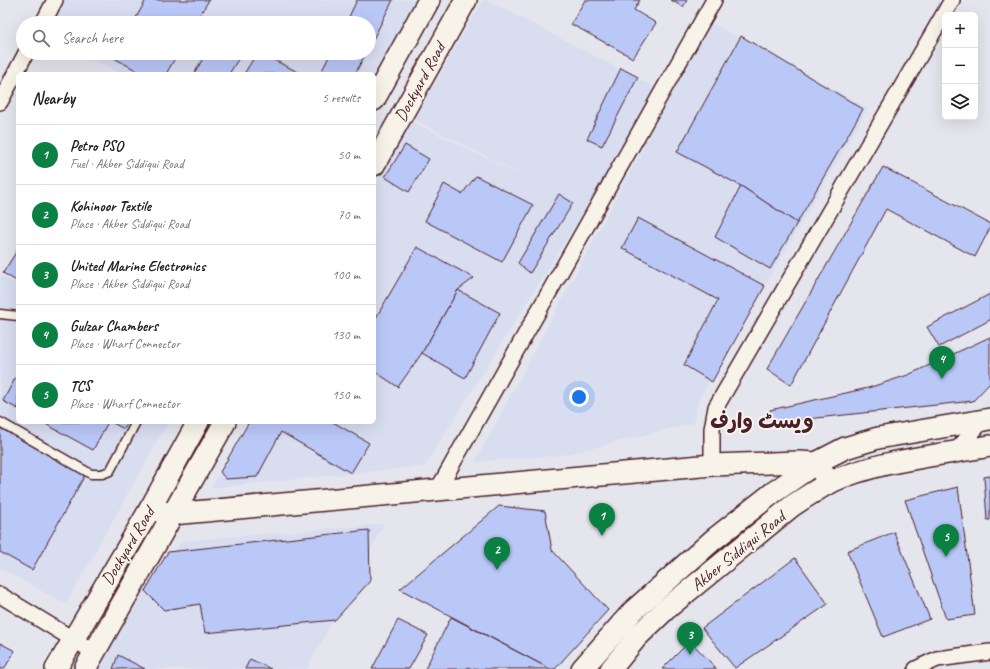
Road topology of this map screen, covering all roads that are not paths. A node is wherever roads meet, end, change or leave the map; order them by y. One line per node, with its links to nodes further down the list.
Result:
1 (55, 0): 6 (street)
2 (429, 0): 8 (street, Dockyard Road)
3 (466, 0): 10 (street, Dockyard Road)
4 (714, 0): 25 (street)
5 (952, 0): 22 (street)
6 (47, 16)
7 (22, 60): 9 (street)
8 (376, 96)
9 (0, 102)
10 (376, 160)
11 (0, 314): 12 (lane)
12 (16, 316)
13 (988, 417): 18 (street, Akber Siddiqui Road); 20 (street)
14 (0, 422): 15 (lane)
15 (135, 424)
16 (197, 424): 26 (street, Dockyard Road)
17 (225, 424): 27 (street, Dockyard Road)
18 (878, 438): 21 (street, Akber Siddiqui Road); 23 (street)
19 (990, 446): 20 (street, Akber Siddiqui Road)
20 (954, 452): 23 (street, Akber Siddiqui Road)
21 (816, 463): 22 (street); 24 (street); 33 (street, Akber Siddiqui Road)
22 (712, 464): 25 (street)
23 (886, 464): 24 (street, Akber Siddiqui Road)
24 (830, 483): 34 (street, Akber Siddiqui Road)
25 (437, 491): 27 (street)
26 (150, 509): 27 (street); 29 (street, Dockyard Road)
27 (172, 514): 31 (street, Dockyard Road)
28 (0, 595): 29 (street)
29 (73, 638): 31 (street); 32 (street, Dockyard Road)
30 (990, 652): 35 (street)
31 (90, 661)
32 (56, 669)
33 (582, 669)
34 (611, 669)
35 (916, 669)

